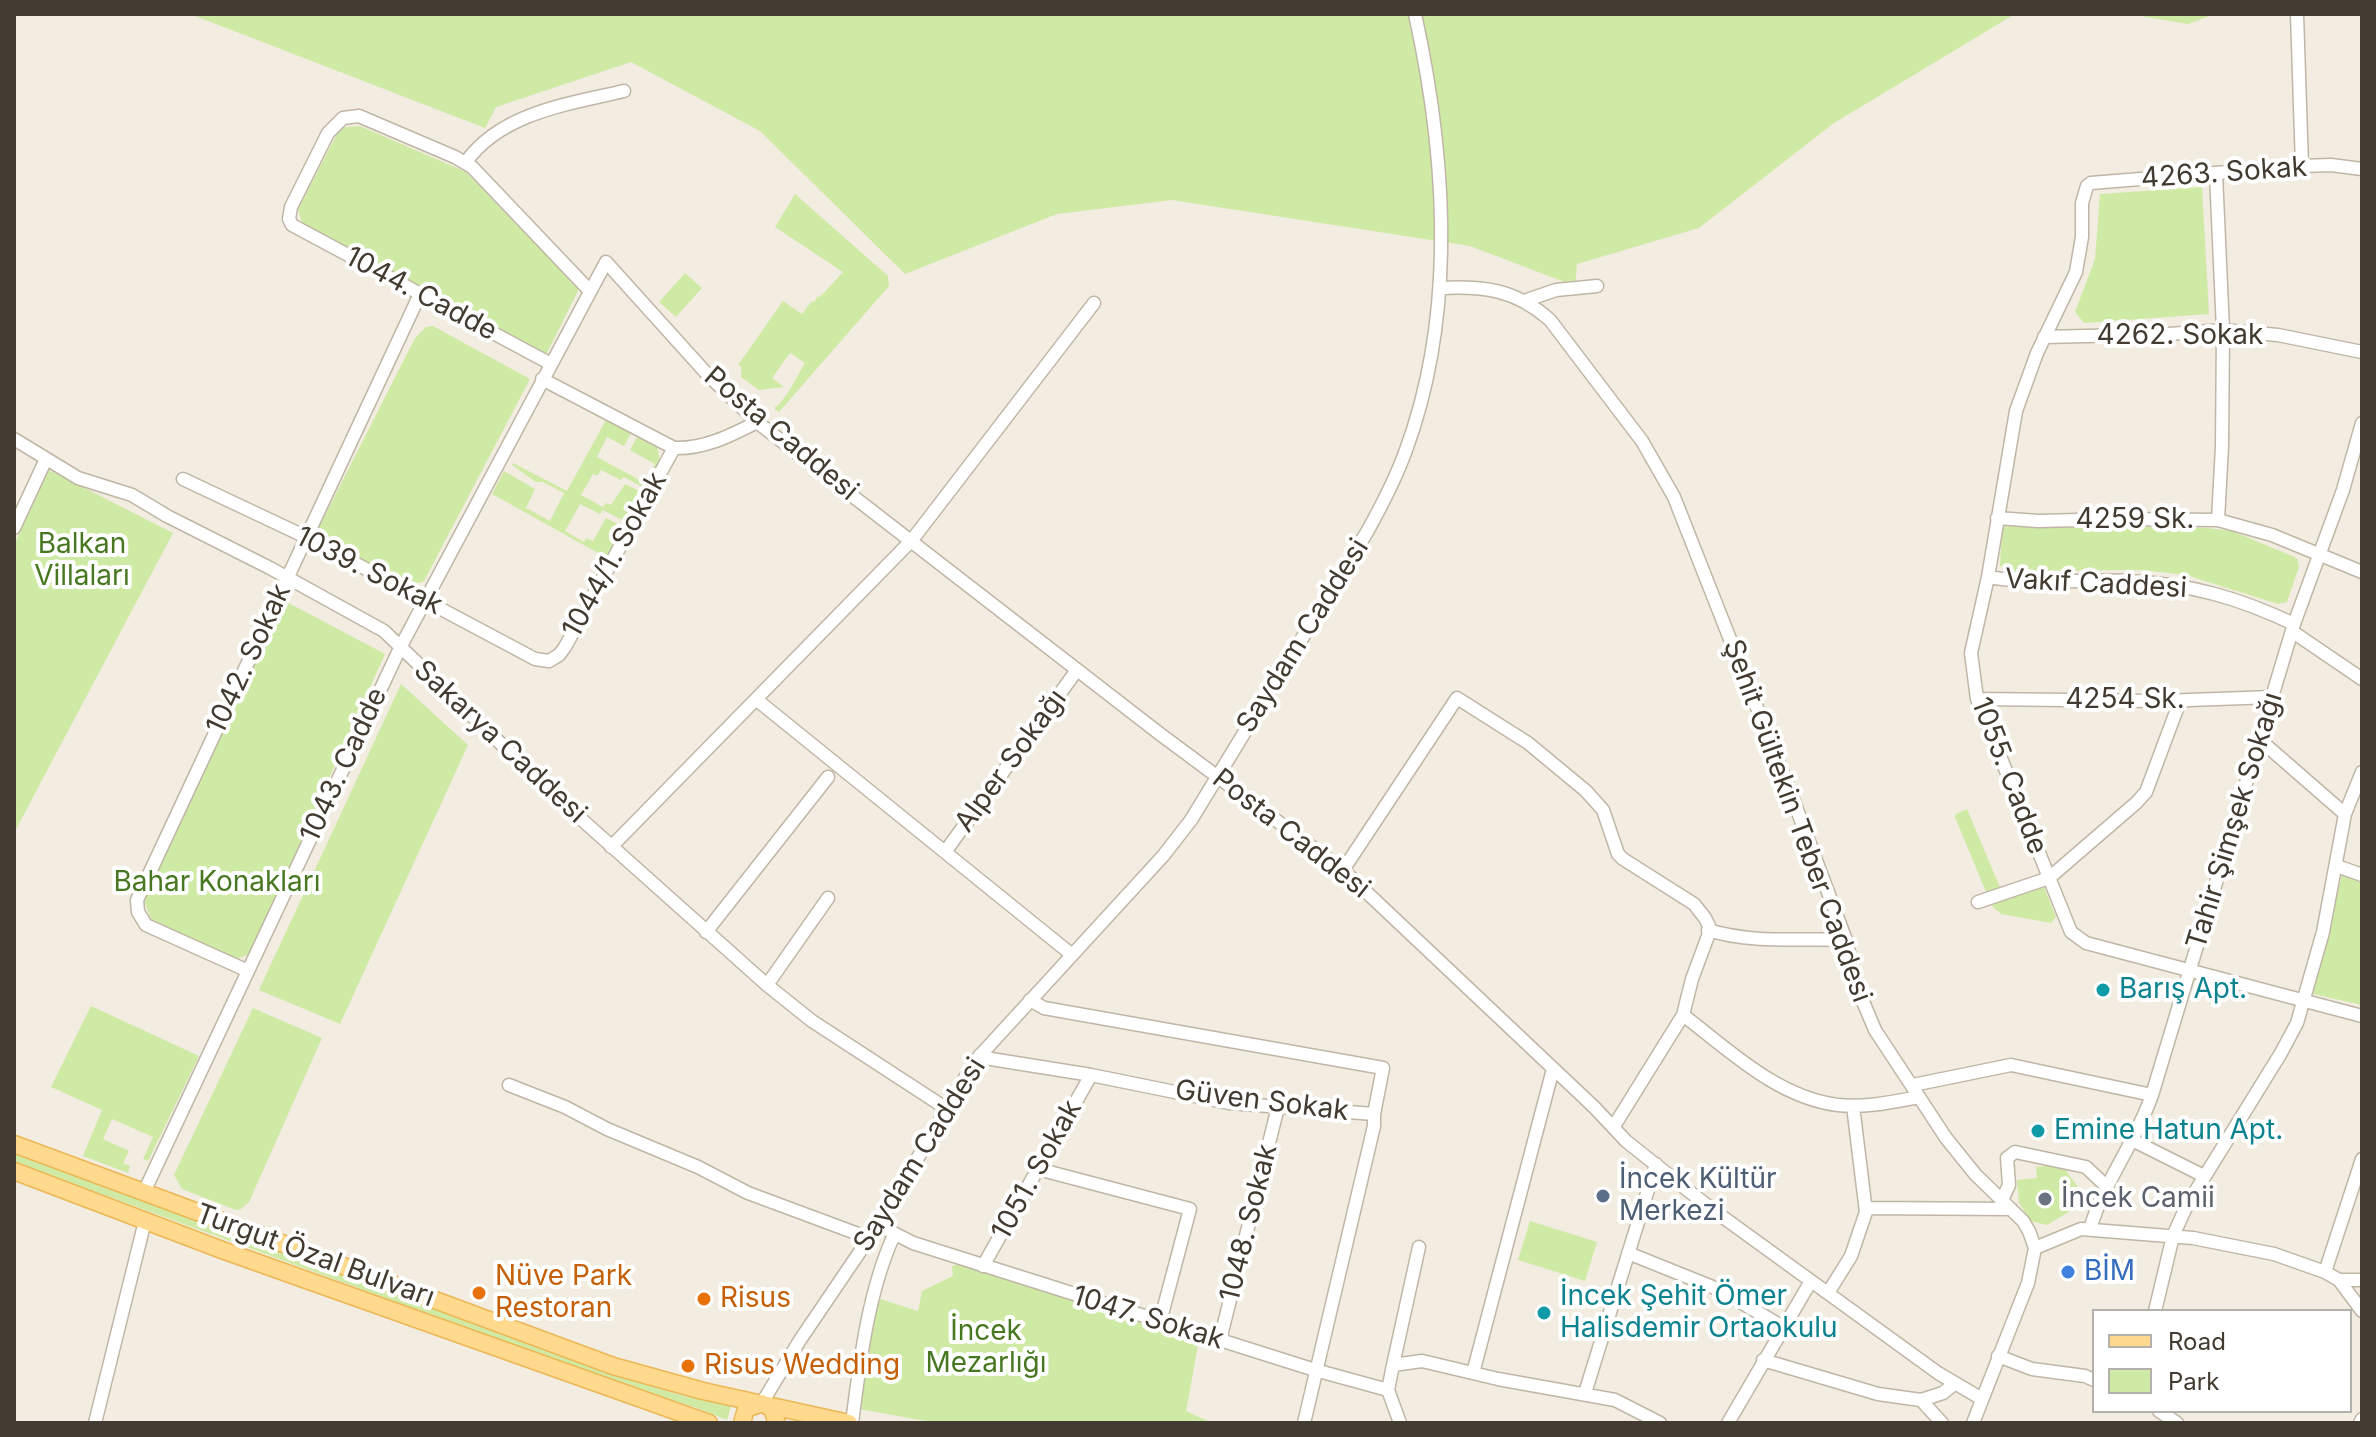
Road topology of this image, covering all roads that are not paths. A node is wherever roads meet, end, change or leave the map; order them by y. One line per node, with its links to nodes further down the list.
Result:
1 (1415, 14): 11 (street, Saydam Caddesi)
2 (2297, 14): 5 (street)
3 (624, 91): 4 (street)
4 (466, 162): 12 (street); 13 (street, 1044. Cadde)
5 (2302, 166): 6 (street, 4263. Sokak); 7 (street, 4263. Sokak)
6 (2362, 169)
7 (2216, 174): 8 (street, 4263. Sokak); 16 (street)
8 (2087, 186): 17 (street, 1055. Cadde)
9 (606, 262): 12 (street, 1043. Cadde); 21 (street, Posta Caddesi)
10 (1597, 286): 14 (street)
11 (1440, 288): 14 (street, Şehit Gültekin Teber Caddesi); 48 (street, Saydam Caddesi)
12 (589, 290): 19 (street, 1043. Cadde)
13 (420, 294): 19 (street, 1044. Cadde); 30 (street, 1042. Sokak)
14 (1524, 301): 61 (street, Şehit Gültekin Teber Caddesi)
15 (1094, 303): 31 (street)
16 (2223, 330): 17 (street, 4262. Sokak); 18 (street, 4262. Sokak); 28 (street)
17 (2044, 337): 27 (street, 1055. Cadde)
18 (2362, 352)
19 (551, 364): 20 (street, 1043. Cadde)
20 (542, 379): 24 (street); 36 (street, 1043. Cadde)
21 (757, 422): 24 (street); 31 (street, Posta Caddesi)
22 (2362, 429): 32 (street, Tahir Şimşek Sokağı)
23 (14, 439): 25 (street, Sakarya Caddesi)
24 (674, 448): 39 (street, 1044/1. Sokak)
25 (46, 459): 29 (street); 35 (street, Sakarya Caddesi)
26 (183, 479): 30 (street, 1039. Sokak)
27 (1997, 518): 28 (street, 4259 Sk.); 34 (street, 1055. Cadde)
28 (2218, 520): 32 (street, 4259 Sk.)
29 (14, 528)
30 (306, 537): 35 (street, 1042. Sokak); 36 (street, 1039. Sokak)
31 (912, 540): 40 (street, Posta Caddesi); 44 (street)
32 (2319, 555): 33 (street, 4259 Sk.); 37 (street, Tahir Şimşek Sokağı)
33 (2362, 572)
34 (1988, 577): 37 (street, Vakıf Caddesi); 43 (street, 1055. Cadde)
35 (287, 578): 38 (street, Sakarya Caddesi); 63 (street, 1042. Sokak)
36 (426, 599): 38 (street, 1043. Cadde); 39 (street, 1039. Sokak)
37 (2294, 628): 41 (street, Vakıf Caddesi); 42 (street, Tahir Şimşek Sokağı)
38 (401, 646): 51 (street, Sakarya Caddesi); 63 (street, 1043. Cadde)
39 (554, 659)
40 (1077, 670): 48 (street, Posta Caddesi); 52 (street, Alper Sokağı)
41 (2362, 679)
42 (2273, 697): 45 (street, 4254 Sk.); 46 (street, Tahir Şimşek Sokağı)
43 (1977, 699): 45 (street, 4254 Sk.); 56 (street, 1055. Cadde)
44 (757, 700): 51 (street); 52 (street)
45 (2180, 701): 56 (street)
46 (2260, 740): 50 (street); 64 (street, Tahir Şimşek Sokağı)
47 (2362, 772): 50 (street)
48 (1217, 775): 54 (street, Posta Caddesi); 62 (street, Saydam Caddesi)
49 (828, 777): 60 (street)
50 (2345, 814): 53 (street)
51 (611, 847): 60 (street, Sakarya Caddesi)
52 (945, 852): 62 (street)
53 (2337, 866): 55 (street); 67 (street)
54 (1343, 870): 59 (street); 71 (street, Posta Caddesi)
55 (2362, 875)
56 (2049, 878): 58 (street); 64 (street, 1055. Cadde)
57 (828, 898): 65 (street)
58 (1978, 902)
59 (1708, 930): 61 (street); 68 (street)
60 (706, 932): 65 (street, Sakarya Caddesi)
61 (1846, 940): 74 (street, Şehit Gültekin Teber Caddesi)
62 (1071, 954): 66 (street, Saydam Caddesi)
63 (246, 970): 89 (street, 1043. Cadde)
64 (2188, 971): 67 (street, 1055. Cadde); 75 (street, Tahir Şimşek Sokağı)
65 (767, 985): 78 (street, Sakarya Caddesi)
66 (1030, 1000): 70 (street, Saydam Caddesi); 79 (street)
67 (2304, 1002): 69 (street, 1055. Cadde); 87 (street)
68 (1683, 1015): 76 (street); 80 (street)
69 (2362, 1016)
70 (980, 1055): 72 (street, Güven Sokak); 78 (street, Saydam Caddesi)
71 (1553, 1069): 80 (street, Posta Caddesi); 116 (street)
72 (1091, 1075): 77 (street, Güven Sokak); 85 (street, 1051. Sokak)
73 (509, 1085): 97 (street)
74 (1916, 1091): 75 (street); 76 (street); 90 (street, Şehit Gültekin Teber Caddesi)
75 (2152, 1095): 81 (street, Tahir Şimşek Sokağı)
76 (1853, 1106): 91 (street)
77 (1278, 1107): 79 (street, Güven Sokak); 111 (street, 1048. Sokak)
78 (947, 1109): 93 (street, Saydam Caddesi)
79 (1374, 1114): 115 (street, Güven Sokak)
80 (1614, 1126): 84 (street, Posta Caddesi)
81 (2134, 1141): 87 (street); 88 (street, Tahir Şimşek Sokağı)
82 (14, 1144): 89 (main road, Turgut Özal Bulvarı)
83 (2362, 1159): 102 (street)
84 (1656, 1164): 100 (street); 105 (street, Posta Caddesi)
85 (1038, 1169): 101 (street, 1051. Sokak); 109 (street)
86 (14, 1171): 92 (main road, Turgut Özal Bulvarı)
87 (2204, 1176): 96 (street)
88 (2106, 1186): 90 (street); 94 (street, Tahir Şimşek Sokağı)
89 (144, 1192): 123 (main road, Turgut Özal Bulvarı)
90 (2007, 1205): 91 (street); 99 (street, Şehit Gültekin Teber Caddesi)
91 (1867, 1208): 106 (street)
92 (145, 1221): 124 (street); 125 (main road, Turgut Özal Bulvarı)
93 (878, 1225): 95 (street, 1047. Sokak); 97 (street, Saydam Caddesi)
94 (2090, 1229): 96 (street); 99 (street)
95 (894, 1235): 101 (street, 1047. Sokak); 128 (street, Saydam Caddesi)
96 (2173, 1236): 102 (street); 107 (street)
97 (869, 1238): 123 (street, Saydam Caddesi)
98 (1419, 1247): 114 (street)
99 (2035, 1248): 112 (street)
100 (1628, 1253): 110 (street); 120 (street)
101 (983, 1266): 109 (street, 1047. Sokak)
102 (2325, 1272): 103 (street)
103 (2339, 1280): 104 (street); 108 (street)
104 (2362, 1280)
105 (1811, 1281): 106 (street, Posta Caddesi); 110 (street)
106 (1828, 1293): 118 (street, Posta Caddesi)
107 (2155, 1309)
108 (2362, 1311)
109 (1160, 1322): 111 (street, 1047. Sokak)
110 (1783, 1327): 113 (street)
111 (1220, 1340): 115 (street, 1047. Sokak)
112 (1998, 1356): 117 (street); 121 (street)
113 (1763, 1360): 122 (street); 132 (street)
114 (1393, 1365): 116 (street); 119 (street)
115 (1315, 1370): 119 (street, 1047. Sokak); 129 (street, Güven Sokak)
116 (1473, 1373): 120 (street)
117 (2092, 1379)
118 (1954, 1384): 121 (street, Posta Caddesi); 122 (street)
119 (1388, 1390): 130 (street)
120 (1585, 1393): 131 (street)
121 (1982, 1399): 134 (street)
122 (1921, 1400): 133 (street)
123 (762, 1403): 126 (main road); 127 (main road); 128 (main road, Turgut Özal Bulvarı)
124 (95, 1423)
125 (709, 1423)
126 (742, 1423)
127 (777, 1423)
128 (850, 1423)
129 (1304, 1423)
130 (1400, 1423)
131 (1660, 1423)
132 (1728, 1423)
133 (1942, 1423)
134 (1973, 1423)

